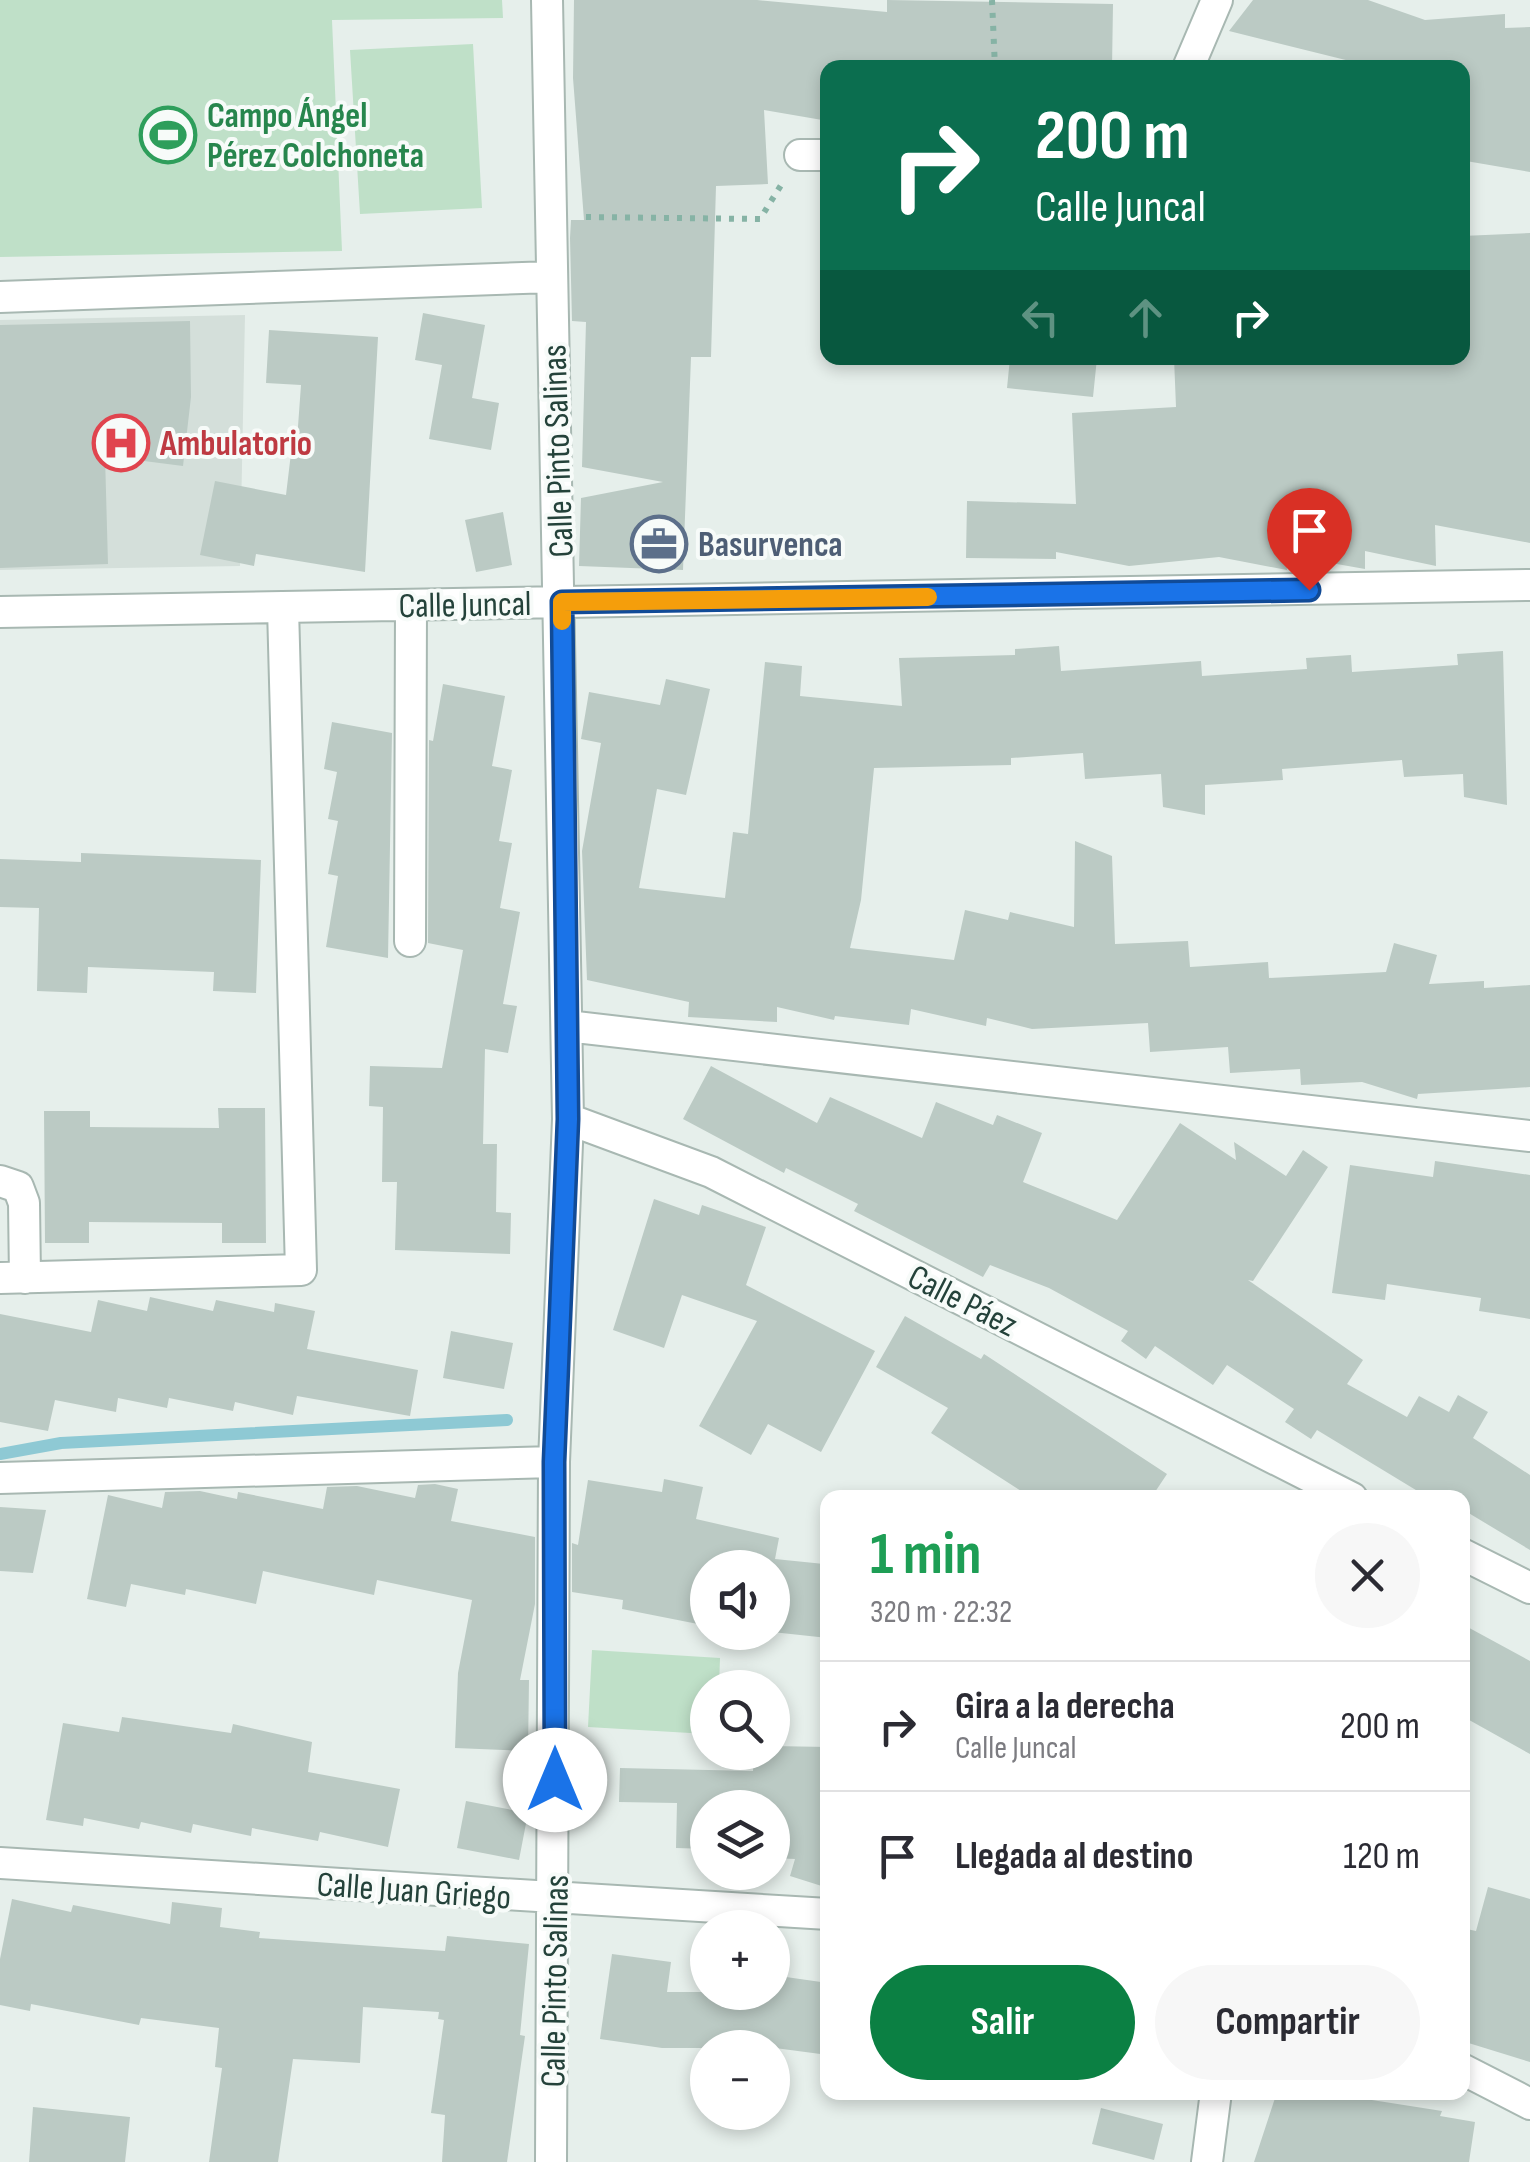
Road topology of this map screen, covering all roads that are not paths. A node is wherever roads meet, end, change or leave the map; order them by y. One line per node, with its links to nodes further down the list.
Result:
1 (546, 0): 4 (street, Calle Pinto Salinas)
2 (1217, 0): 3 (street)
3 (1191, 60)
4 (552, 278): 5 (street); 7 (street, Calle Pinto Salinas)
5 (0, 297)
6 (1530, 585): 7 (street, Calle Juncal)
7 (562, 602): 8 (street, Calle Juncal); 12 (street, Calle Pinto Salinas)
8 (411, 605): 9 (street, Calle Juncal); 11 (street)
9 (283, 608): 10 (street, Calle Juncal); 16 (street)
10 (0, 612)
11 (410, 941)
12 (567, 1026): 13 (street, Calle Pinto Salinas); 14 (street)
13 (568, 1119): 17 (street, Calle Pinto Salinas); 19 (street, Calle Páez)
14 (1530, 1136)
15 (0, 1181): 16 (street)
16 (12, 1278)
17 (554, 1462): 18 (street); 23 (street, Calle Pinto Salinas)
18 (0, 1478)
19 (1336, 1490)
20 (1470, 1558): 21 (street)
21 (1530, 1588)
22 (0, 1862): 23 (street, Calle Juan Griego)
23 (555, 1900): 24 (street, Calle Juan Griego); 28 (street, Calle Pinto Salinas)
24 (820, 1914)
25 (1470, 2073): 27 (street)
26 (1215, 2100): 29 (street)
27 (1530, 2104)
28 (551, 2162)
29 (1207, 2162)

